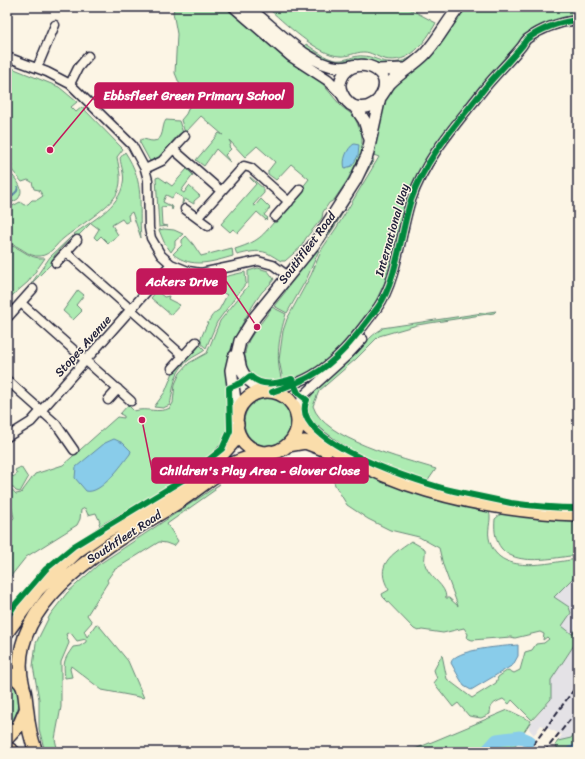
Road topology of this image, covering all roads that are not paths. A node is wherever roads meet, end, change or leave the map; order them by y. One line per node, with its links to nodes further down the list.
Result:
1 (234, 7): 13 (street)
2 (247, 7): 8 (street)
3 (459, 7): 10 (main road)
4 (578, 20): 44 (street, International Way)
5 (55, 25): 9 (street)
6 (88, 56): 12 (street)
7 (7, 57): 9 (street)
8 (358, 65): 11 (main road); 13 (main road)
9 (37, 68): 12 (street)
10 (404, 69): 11 (main road); 14 (main road)
11 (377, 70): 14 (main road)
12 (70, 84): 19 (street)
13 (343, 95): 15 (main road)
14 (381, 95): 15 (main road); 17 (main road, Southfleet Road)
15 (356, 107): 17 (main road)
16 (185, 136): 18 (street)
17 (371, 140): 31 (main road, Southfleet Road)
18 (173, 149): 19 (street); 21 (street)
19 (144, 169): 30 (street)
20 (300, 189): 22 (street)
21 (221, 191): 22 (street); 24 (street)
22 (288, 202): 25 (street)
23 (185, 209): 24 (street)
24 (198, 217): 26 (street)
25 (275, 217)
26 (208, 226)
27 (76, 240): 28 (street)
28 (66, 252): 29 (street); 34 (street)
29 (56, 263)
30 (171, 264): 31 (street); 34 (street, Stopes Avenue)
31 (288, 276): 38 (main road, Southfleet Road)
32 (33, 290): 33 (street)
33 (21, 303): 35 (street); 40 (street)
34 (131, 310): 39 (street); 40 (street, Stopes Avenue)
35 (9, 316)
36 (363, 339): 48 (street)
37 (196, 342): 39 (street)
38 (237, 354): 44 (main road); 49 (main road, Southfleet Road)
39 (182, 355): 41 (street)
40 (86, 361): 43 (street); 47 (street, Stopes Avenue)
41 (172, 368)
42 (7, 380): 47 (street)
43 (118, 389): 45 (street); 46 (street)
44 (272, 392): 48 (main road); 49 (main road)
45 (108, 400)
46 (131, 401)
47 (41, 411): 50 (street, Stopes Avenue); 52 (street)
48 (297, 416): 51 (main road); 54 (main road)
49 (237, 420): 53 (main road); 56 (main road, Southfleet Road)
50 (7, 437)
51 (288, 445): 53 (main road); 54 (main road)
52 (74, 450)
53 (270, 452): 58 (main road, Southfleet Road)
54 (341, 455): 55 (main road)
55 (578, 514)
56 (7, 632)
57 (7, 673): 58 (main road)
58 (23, 687): 59 (main road, Southfleet Road)
59 (26, 710): 60 (main road); 63 (main road, Southfleet Road)
60 (7, 738)
61 (7, 748): 62 (main road)
62 (13, 752)
63 (36, 752)

